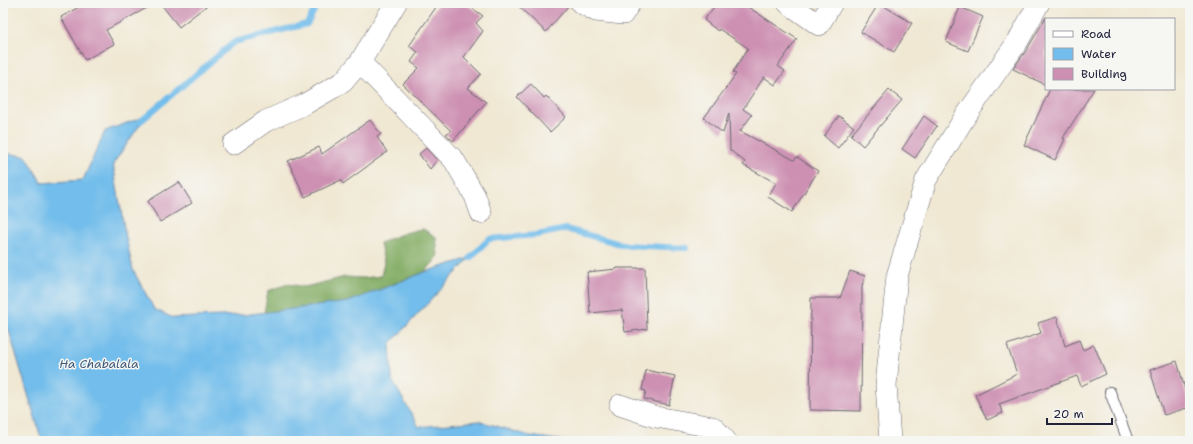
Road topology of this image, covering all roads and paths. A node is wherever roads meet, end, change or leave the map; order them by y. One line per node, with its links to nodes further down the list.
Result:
1 (396, 3): 7 (street)
2 (581, 3): 3 (street)
3 (630, 3)
4 (788, 3): 5 (street)
5 (832, 3)
6 (1039, 3): 13 (street)
7 (360, 62): 8 (street); 9 (street)
8 (233, 144)
9 (481, 213)
10 (1110, 392): 14 (lane)
11 (620, 405): 12 (street)
12 (726, 441)
13 (890, 441)
14 (1128, 441)

